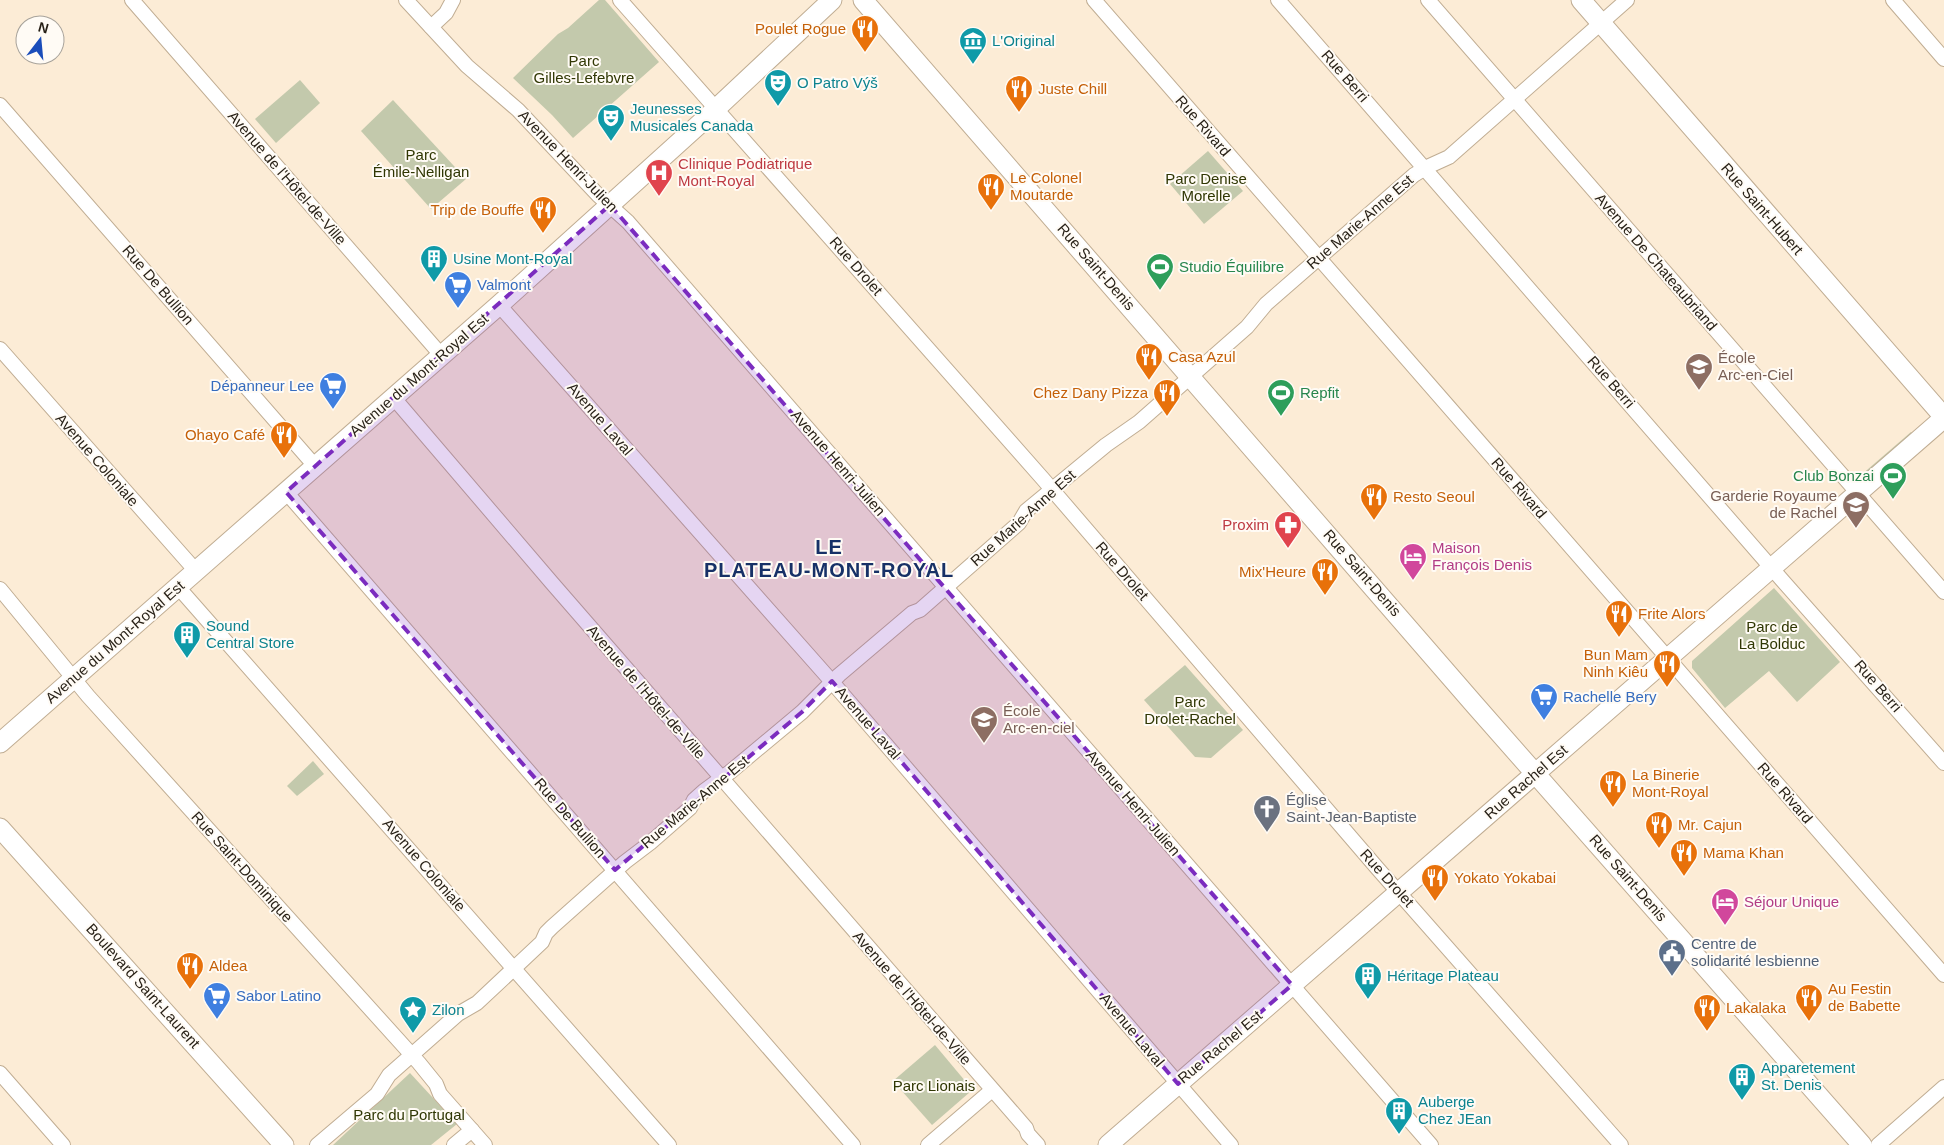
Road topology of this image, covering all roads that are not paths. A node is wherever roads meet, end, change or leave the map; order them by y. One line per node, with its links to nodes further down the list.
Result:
1 (132, 0): 24 (street, Avenue de l'Hôtel-de-Ville)
2 (406, 0): 14 (street, Avenue Henri-Julien)
3 (453, 0): 14 (street)
4 (620, 0): 18 (street, Rue Drolet)
5 (832, 0): 18 (main road, Avenue du Mont-Royal Est)
6 (863, 0): 25 (main road, Rue Saint-Denis)
7 (1094, 0): 21 (street, Rue Rivard)
8 (1278, 0): 19 (street, Rue Berri)
9 (1428, 0): 16 (street, Avenue De Chateaubriand)
10 (1581, 0): 13 (main road, Rue Saint-Hubert)
11 (1627, 0): 13 (street, Rue Marie-Anne Est)
12 (1893, 0): 15 (street)
13 (1601, 23): 16 (street, Rue Marie-Anne Est); 27 (main road, Rue Saint-Hubert)
14 (431, 27): 20 (street, Avenue Henri-Julien)
15 (1944, 58)
16 (1514, 99): 19 (street, Rue Marie-Anne Est); 31 (street, Avenue De Chateaubriand)
17 (0, 105): 28 (street, Rue De Bullion)
18 (716, 108): 20 (main road, Avenue du Mont-Royal Est); 29 (street, Rue Drolet)
19 (1425, 168): 21 (street, Rue Marie-Anne Est); 32 (street, Rue Berri)
20 (610, 205): 22 (main road, Avenue du Mont-Royal Est); 35 (street, Avenue Henri-Julien)
21 (1318, 258): 25 (street, Rue Marie-Anne Est); 38 (street, Rue Rivard)
22 (499, 305): 24 (main road, Avenue du Mont-Royal Est); 40 (street, Avenue Laval)
23 (0, 349): 33 (street, Avenue Coloniale)
24 (442, 356): 26 (main road, Avenue du Mont-Royal Est)
25 (1190, 376): 29 (street, Rue Marie-Anne Est); 43 (main road, Rue Saint-Denis)
26 (393, 397): 28 (main road, Avenue du Mont-Royal Est); 44 (street, Avenue de l'Hôtel-de-Ville)
27 (1944, 418): 31 (main road, Rue Rachel Est)
28 (315, 466): 30 (main road, Avenue du Mont-Royal Est)
29 (1052, 490): 35 (street, Rue Marie-Anne Est); 47 (street, Rue Drolet)
30 (286, 492): 33 (main road, Avenue du Mont-Royal Est); 46 (street, Rue De Bullion)
31 (1858, 493): 32 (main road, Rue Rachel Est); 37 (street, Avenue De Chateaubriand)
32 (1772, 568): 38 (main road, Rue Rachel Est); 42 (street, Rue Berri)
33 (196, 571): 34 (main road, Avenue du Mont-Royal Est)
34 (178, 587): 39 (main road, Avenue du Mont-Royal Est); 48 (street, Avenue Coloniale)
35 (946, 587): 40 (street, Rue Marie-Anne Est); 50 (street, Avenue Henri-Julien)
36 (0, 589): 39 (street, Rue Saint-Dominique)
37 (1944, 592)
38 (1667, 658): 43 (main road, Rue Rachel Est); 49 (street, Rue Rivard)
39 (74, 679): 41 (main road, Avenue du Mont-Royal Est); 51 (street, Rue Saint-Dominique)
40 (832, 681): 44 (street, Rue Marie-Anne Est); 53 (street, Avenue Laval)
41 (0, 743)
42 (1944, 763)
43 (1537, 773): 47 (main road, Rue Rachel Est); 70 (main road, Rue Saint-Denis)
44 (722, 779): 46 (street, Rue Marie-Anne Est); 55 (street, Avenue de l'Hôtel-de-Ville)
45 (0, 828): 58 (main road, Boulevard Saint-Laurent)
46 (615, 870): 48 (street, Rue Marie-Anne Est); 63 (street, Rue De Bullion)
47 (1400, 892): 50 (main road, Rue Rachel Est); 69 (street, Rue Drolet)
48 (514, 968): 51 (street, Rue Marie-Anne Est); 62 (street, Avenue Coloniale)
49 (1944, 976)
50 (1292, 985): 53 (main road, Rue Rachel Est); 68 (street, Avenue Henri-Julien)
51 (412, 1056): 56 (street, Rue Saint-Dominique); 59 (street, Rue Marie-Anne Est)
52 (0, 1073): 57 (street)
53 (1178, 1084): 66 (main road, Rue Rachel Est); 67 (street, Avenue Laval)
54 (1944, 1087): 71 (street)
55 (992, 1090): 64 (street); 65 (street, Avenue de l'Hôtel-de-Ville)
56 (472, 1130): 60 (street); 61 (street, Rue Saint-Dominique)
57 (63, 1145)
58 (284, 1145)
59 (317, 1145)
60 (454, 1145)
61 (485, 1145)
62 (669, 1145)
63 (853, 1145)
64 (928, 1145)
65 (1038, 1145)
66 (1108, 1145)
67 (1230, 1145)
68 (1431, 1145)
69 (1621, 1145)
70 (1862, 1145)
71 (1878, 1145)

